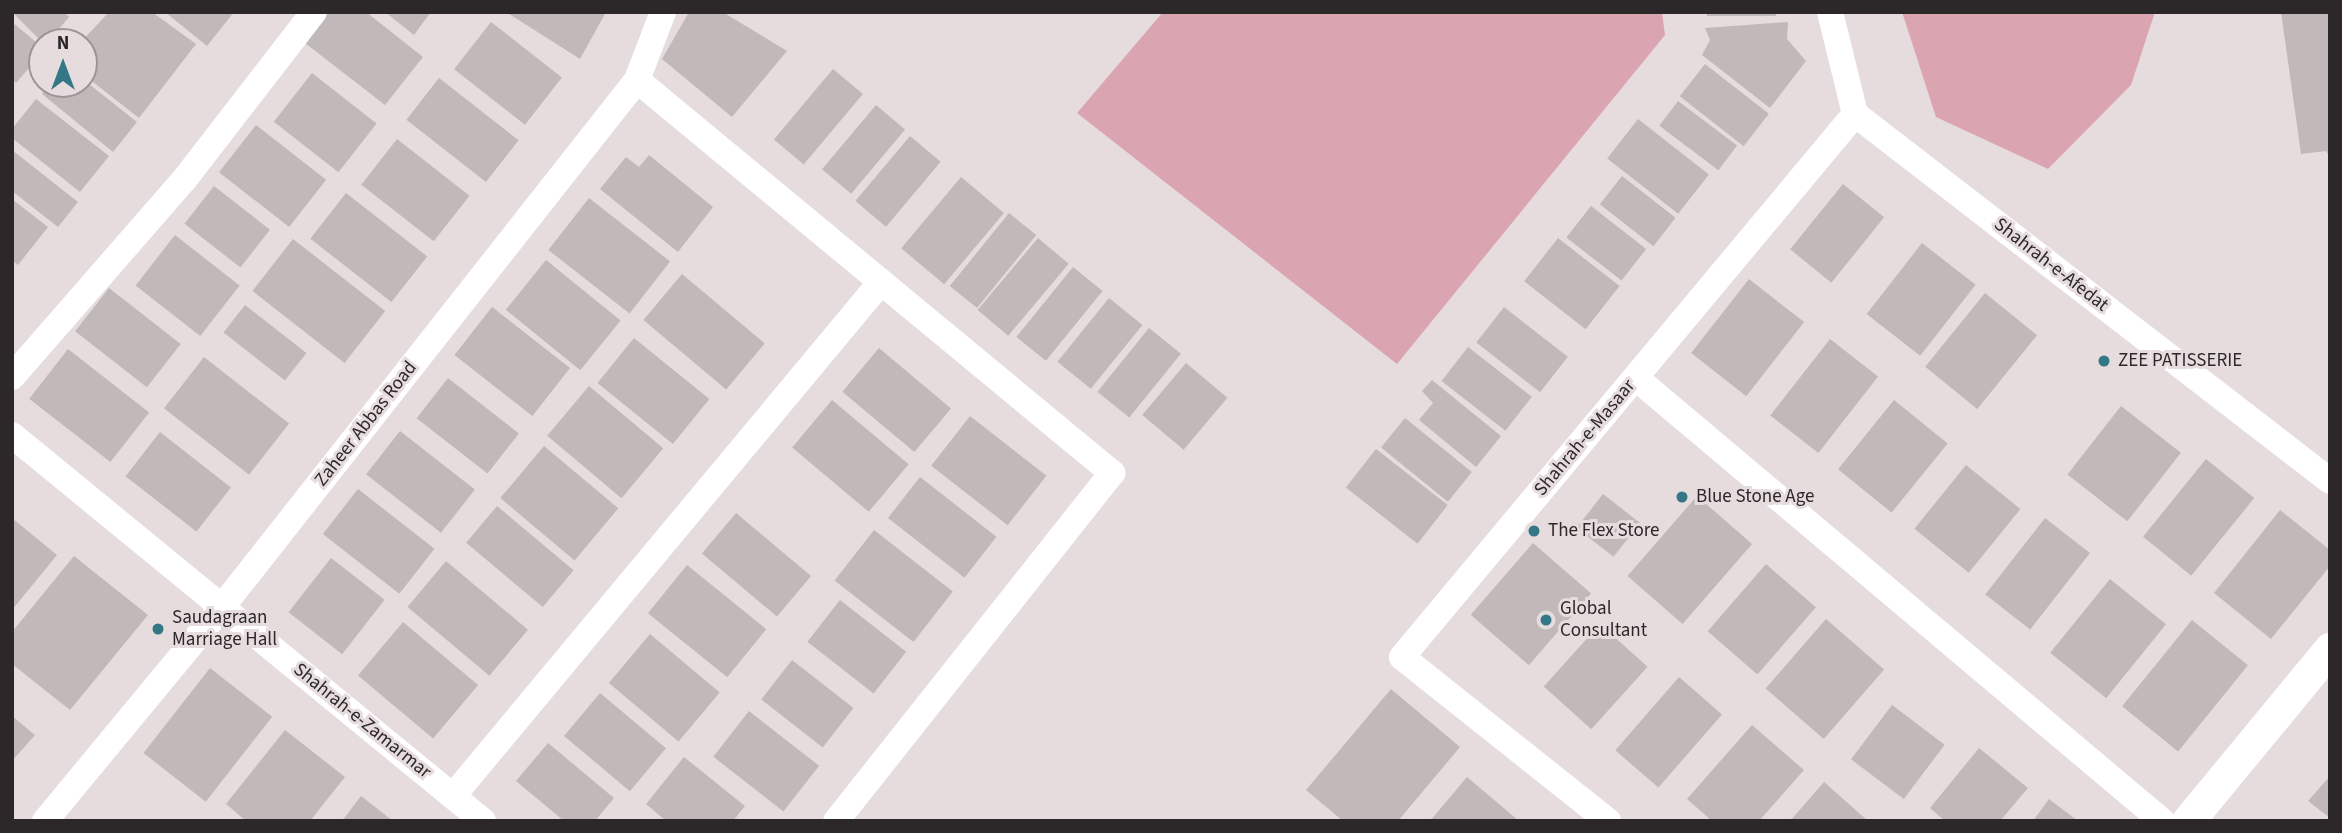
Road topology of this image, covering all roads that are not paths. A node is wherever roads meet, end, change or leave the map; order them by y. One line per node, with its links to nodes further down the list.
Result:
1 (314, 12): 7 (street)
2 (663, 12): 4 (street, Zaheer Abbas Road)
3 (1830, 12): 5 (street)
4 (637, 80): 6 (street); 11 (street, Zaheer Abbas Road)
5 (1855, 114): 8 (street, Shahrah-e-Masaar); 10 (street, Shahrah-e-Afedat)
6 (881, 282): 13 (street); 16 (street)
7 (12, 377)
8 (1636, 378): 17 (street, Shahrah-e-Masaar); 18 (street)
9 (12, 435): 11 (street, Shahrah-e-Zamarmar)
10 (2330, 481)
11 (222, 607): 13 (street, Shahrah-e-Zamarmar); 14 (street, Zaheer Abbas Road)
12 (2330, 649): 19 (street)
13 (453, 796): 15 (street, Shahrah-e-Zamarmar)
14 (45, 821)
15 (483, 821)
16 (836, 821)
17 (1608, 821)
18 (2162, 821)
19 (2188, 821)

